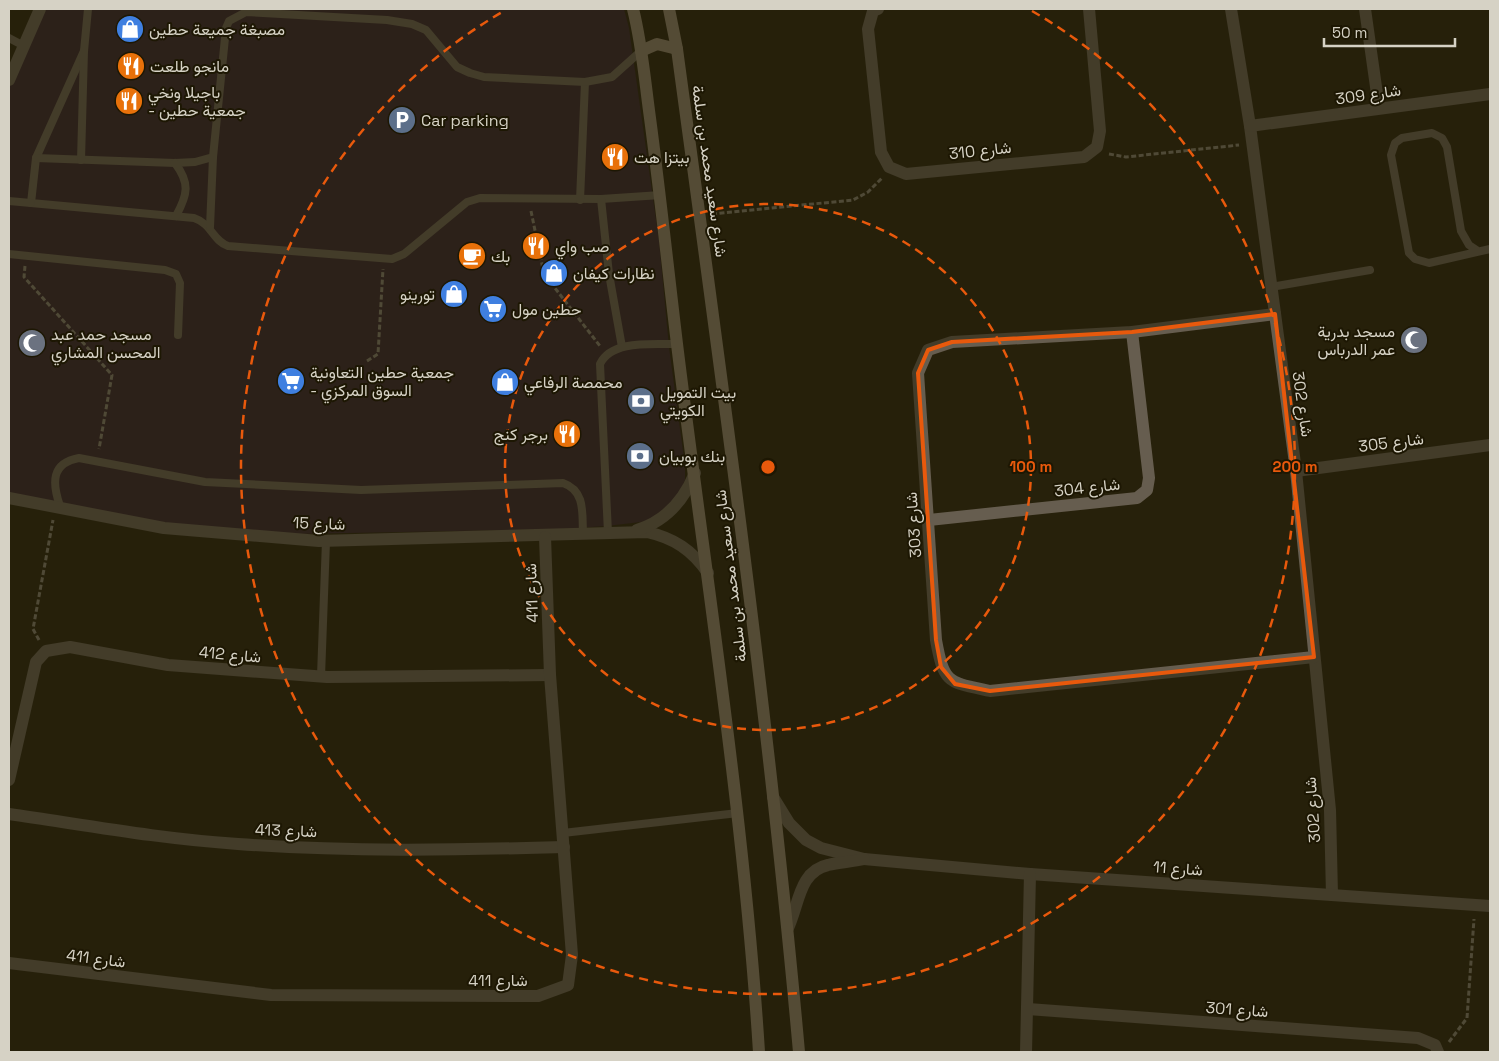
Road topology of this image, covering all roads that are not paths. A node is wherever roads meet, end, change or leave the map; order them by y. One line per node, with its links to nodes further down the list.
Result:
1 (40, 9): 10 (street)
2 (88, 9): 13 (lane)
3 (633, 9): 12 (street, شارع سعيد محمد بن سلمة)
4 (669, 9): 11 (street, شارع سعيد محمد بن سلمة)
5 (878, 9): 6 (street, شارع 310)
6 (1089, 9)
7 (1231, 9): 18 (street, شارع 302)
8 (1364, 9): 17 (street)
9 (9, 38): 10 (lane)
10 (24, 46): 14 (street)
11 (677, 48): 12 (street); 56 (street, شارع سعيد محمد بن سلمة)
12 (641, 51): 15 (lane); 23 (street, شارع سعيد محمد بن سلمة)
13 (84, 52): 20 (lane); 21 (lane)
14 (9, 80)
15 (585, 82): 19 (lane); 24 (lane)
16 (1490, 94): 17 (street, شارع 309)
17 (1379, 108): 18 (street, شارع 309)
18 (1250, 126): 34 (street, شارع 302)
19 (213, 156): 22 (lane); 29 (lane)
20 (36, 158): 21 (lane); 27 (lane)
21 (80, 160): 22 (lane)
22 (175, 163): 28 (lane)
23 (661, 195): 25 (lane); 38 (street, شارع سعيد محمد بن سلمة)
24 (580, 200): 25 (lane); 29 (lane)
25 (601, 200): 39 (lane)
26 (9, 202): 27 (lane)
27 (31, 203): 28 (lane)
28 (176, 216): 29 (lane)
29 (210, 228)
30 (1490, 249): 31 (lane)
31 (1478, 251): 31 (lane)
32 (9, 254): 37 (lane)
33 (1370, 270): 34 (lane)
34 (1271, 287): 35 (street, شارع 302)
35 (1275, 314): 36 (street, شارع 303); 41 (street, شارع 302)
36 (1132, 332): 45 (street, شارع 303); 45 (street, شارع 304)
37 (178, 335)
38 (677, 344): 39 (lane); 42 (street, شارع سعيد محمد بن سلمة)
39 (622, 348): 47 (lane)
40 (1490, 446): 41 (street, شارع 305)
41 (1296, 471): 52 (street, شارع 302)
42 (695, 473): 46 (street, شارع 15); 51 (street, شارع سعيد محمد بن سلمة)
43 (9, 498): 44 (street, شارع 15)
44 (58, 506): 48 (lane); 50 (street, شارع 15)
45 (929, 520): 52 (street, شارع 303)
46 (632, 532): 47 (street, شارع 15); 51 (street, شارع 15)
47 (608, 533): 48 (street, شارع 15)
48 (583, 535): 49 (street, شارع 15)
49 (545, 537): 50 (street, شارع 15); 53 (street, شارع 411)
50 (326, 541): 54 (lane)
51 (708, 573): 57 (street, شارع سعيد محمد بن سلمة)
52 (1314, 658): 63 (street, شارع 302)
53 (550, 675): 54 (street, شارع 412); 59 (street, شارع 411)
54 (321, 676): 55 (street, شارع 412)
55 (9, 780)
56 (772, 796): 61 (street, شارع 11); 65 (street, شارع سعيد محمد بن سلمة)
57 (738, 813): 59 (lane); 69 (street, شارع سعيد محمد بن سلمة)
58 (9, 814): 60 (street, شارع 413)
59 (563, 833): 60 (street, شارع 411)
60 (564, 848): 66 (street, شارع 411)
61 (864, 859): 62 (street, شارع 11); 65 (street, شارع 11)
62 (1030, 874): 63 (street, شارع 11); 67 (street)
63 (1332, 895): 64 (street, شارع 11)
64 (1490, 906)
65 (788, 928): 70 (street, شارع سعيد محمد بن سلمة)
66 (9, 963)
67 (1028, 1010): 68 (street, شارع 301); 71 (street)
68 (1442, 1049)
69 (759, 1052)
70 (798, 1052)
71 (1026, 1052)

